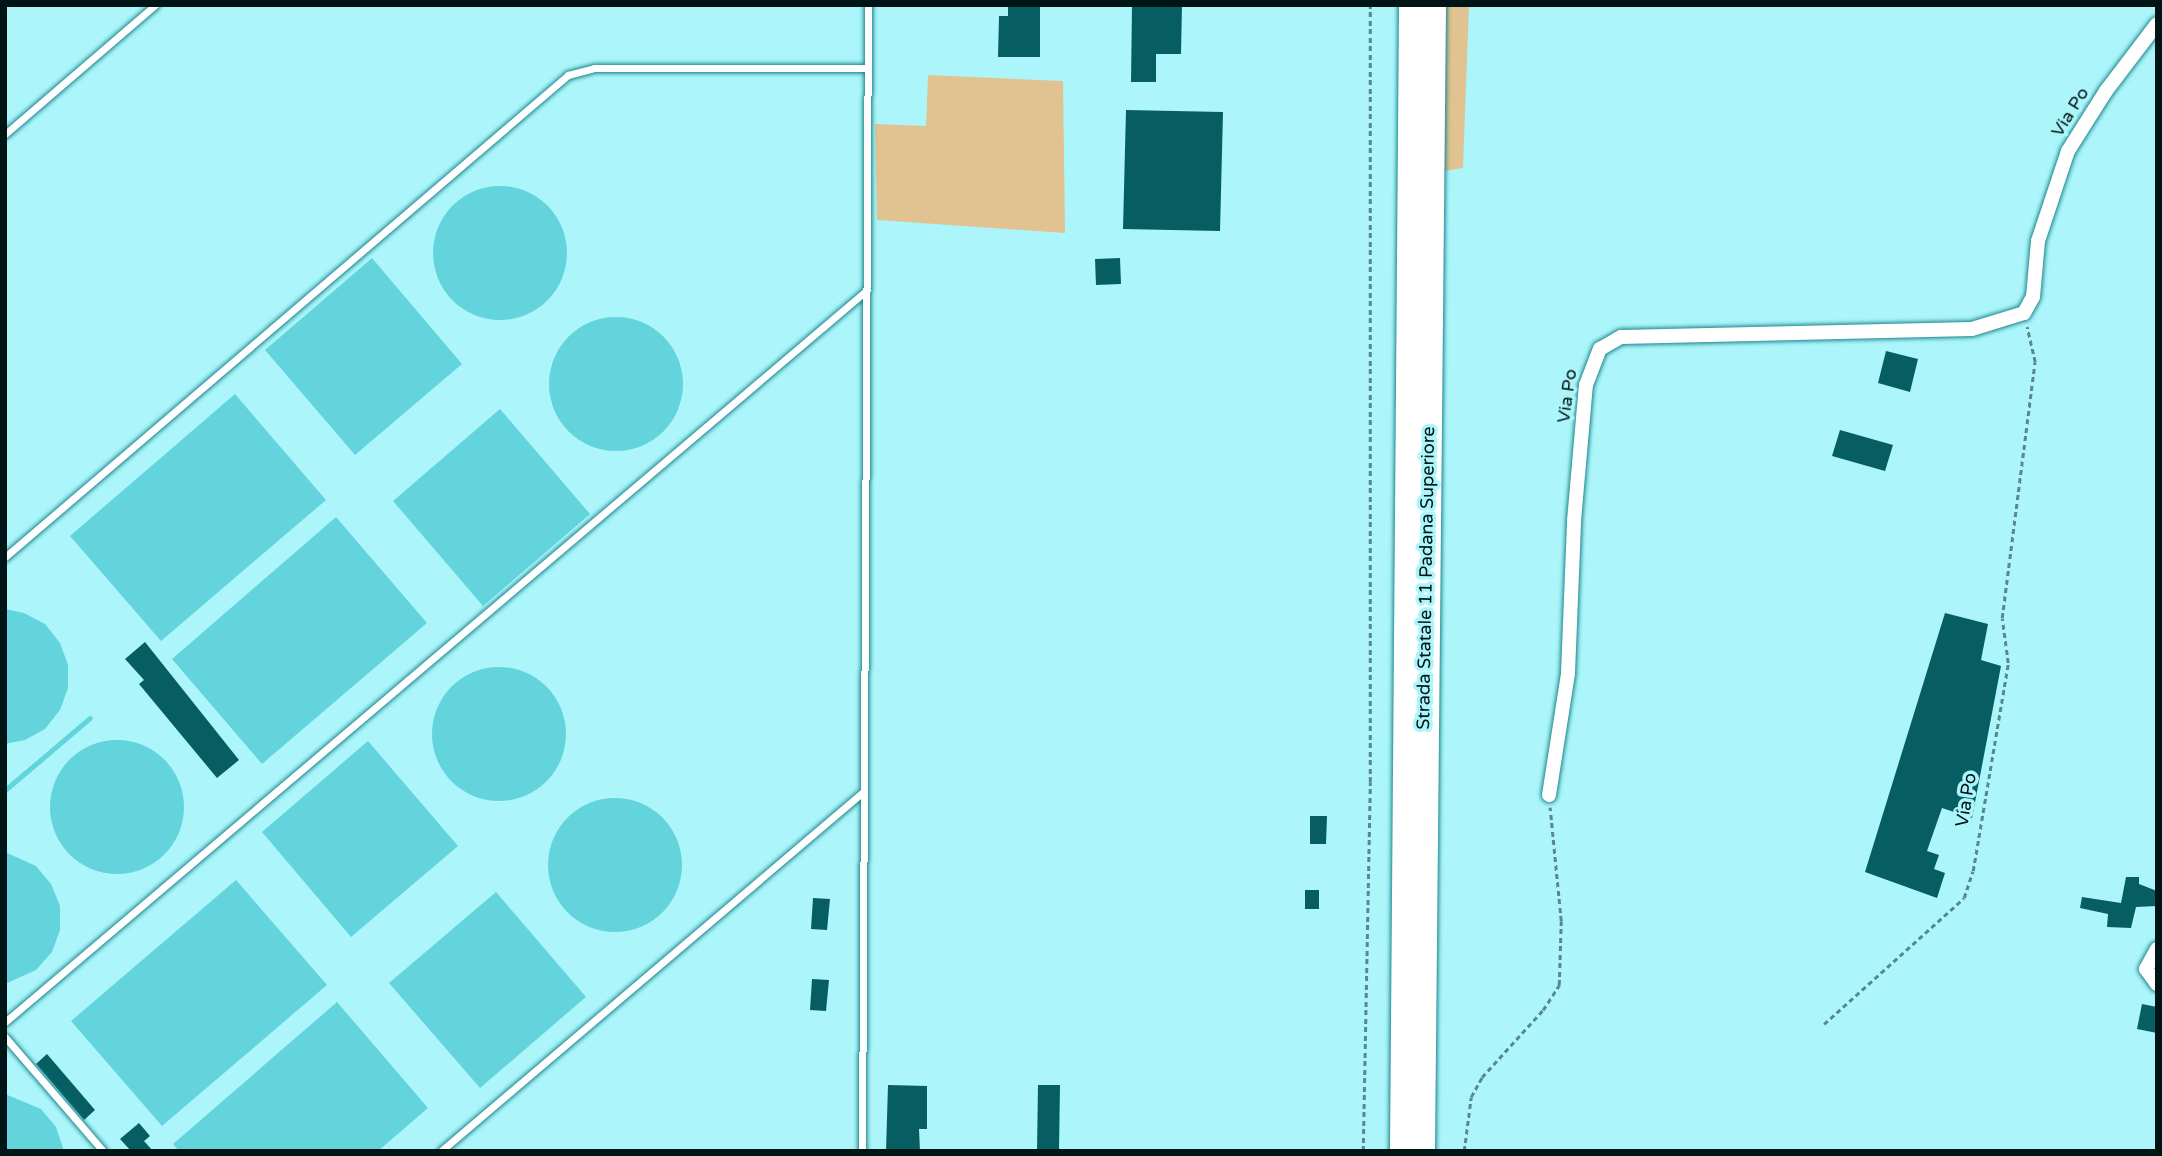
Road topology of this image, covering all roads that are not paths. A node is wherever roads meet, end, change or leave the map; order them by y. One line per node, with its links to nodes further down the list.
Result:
1 (155, 5): 7 (lane)
2 (868, 5): 6 (lane)
3 (1412, 5): 19 (highway, Strada Statale 11 Padana Superiore)
4 (1433, 5): 20 (highway, Strada Statale 11 Padana Superiore)
5 (2157, 24): 11 (street, Via Po)
6 (868, 68): 8 (lane); 9 (lane)
7 (5, 134)
8 (867, 290): 10 (lane); 14 (lane)
9 (5, 557)
10 (864, 791): 17 (lane); 18 (lane)
11 (1549, 795)
12 (2157, 949): 13 (street)
13 (2157, 984)
14 (5, 1021)
15 (5, 1037): 16 (lane)
16 (103, 1151)
17 (441, 1151)
18 (862, 1151)
19 (1404, 1151)
20 (1422, 1151)

